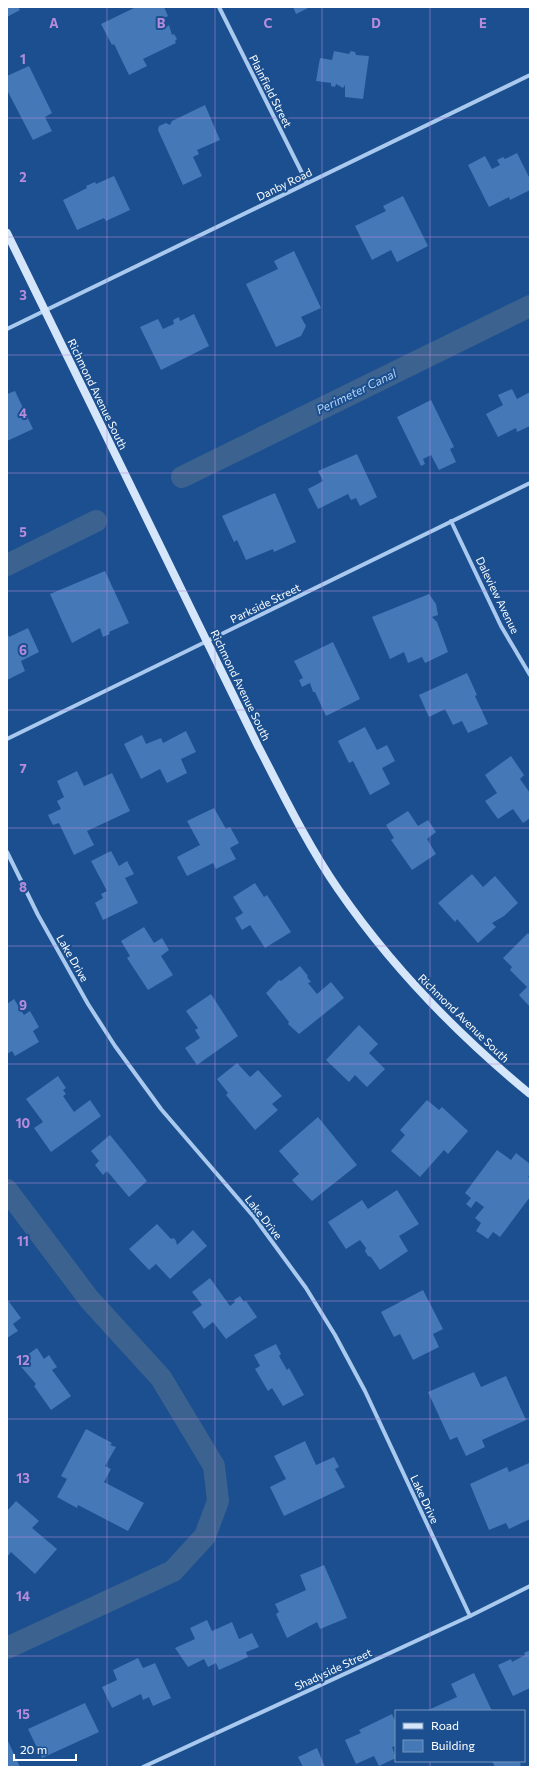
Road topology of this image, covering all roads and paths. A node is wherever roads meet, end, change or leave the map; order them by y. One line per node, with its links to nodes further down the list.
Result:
1 (219, 7): 3 (street, Plainfield Street)
2 (530, 75): 3 (street, Danby Road)
3 (307, 183): 5 (street, Danby Road)
4 (7, 234): 5 (street, Richmond Avenue South)
5 (45, 310): 6 (street, Danby Road); 9 (street, Richmond Avenue South)
6 (7, 329)
7 (530, 483): 8 (street, Parkside Street)
8 (451, 521): 9 (street, Parkside Street); 10 (street, Daleview Avenue)
9 (207, 641): 11 (street, Parkside Street); 13 (street, Richmond Avenue South)
10 (530, 675)
11 (7, 739)
12 (7, 852): 15 (street, Lake Drive)
13 (530, 1094)
14 (530, 1586): 15 (street, Shadyside Street)
15 (470, 1616): 16 (street, Shadyside Street)
16 (143, 1767)

